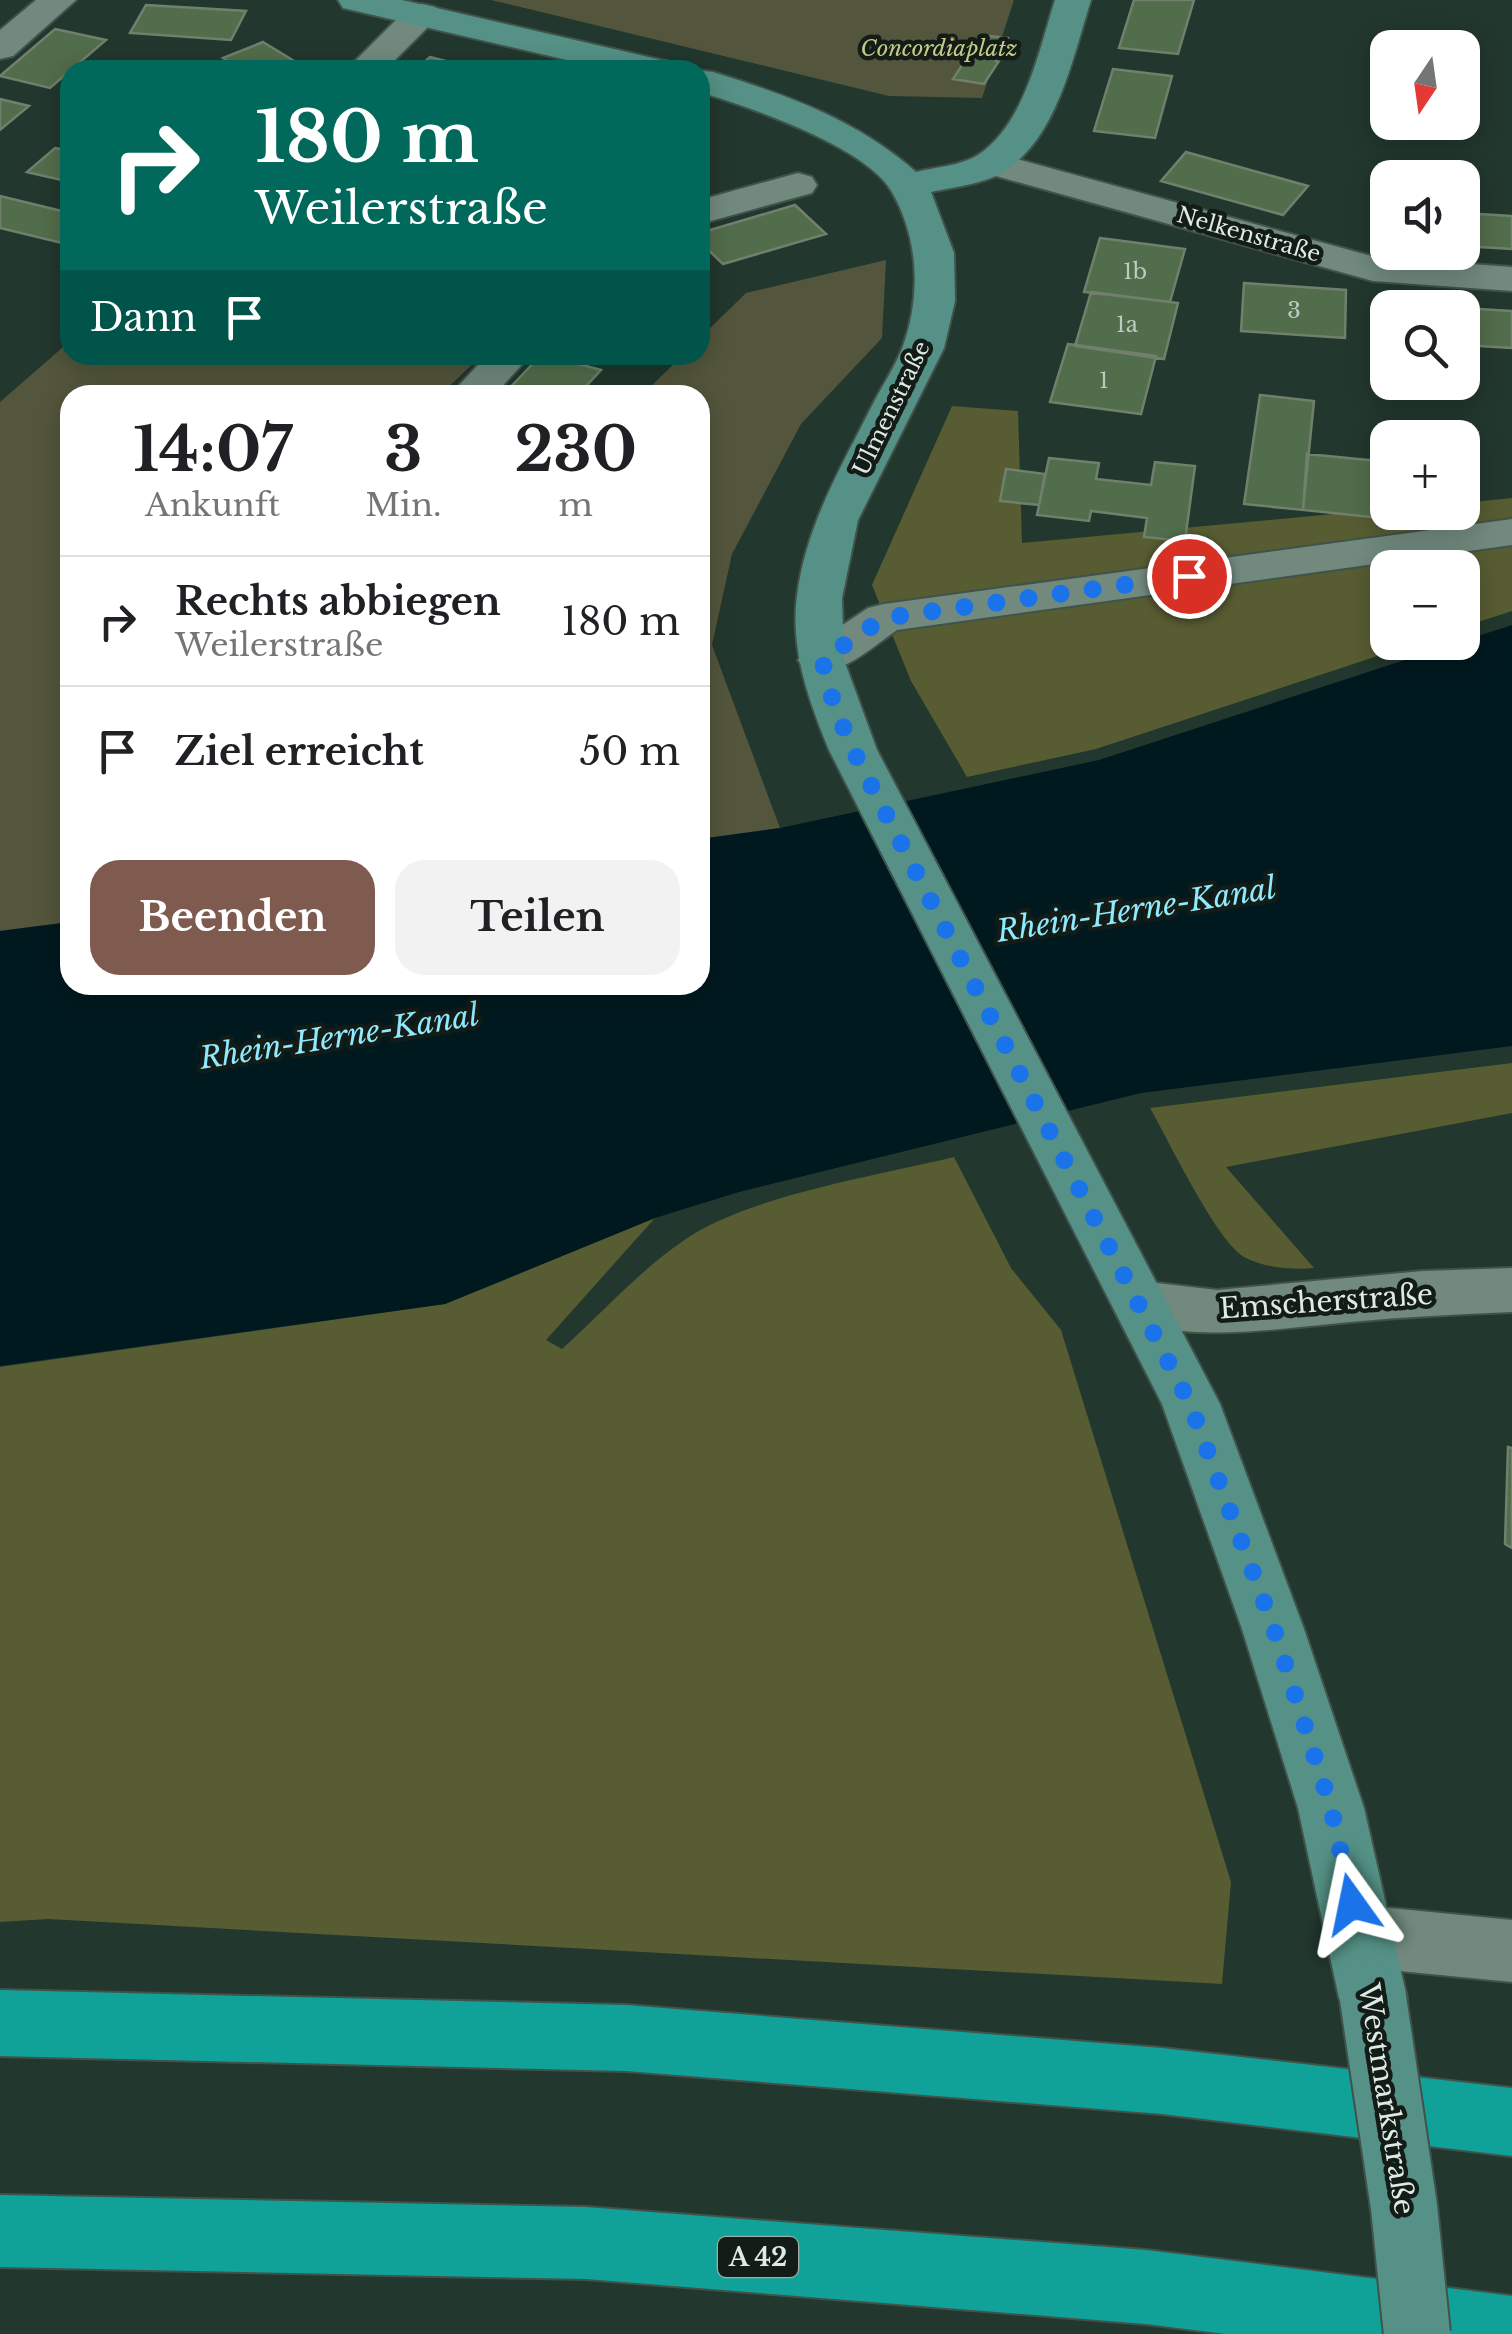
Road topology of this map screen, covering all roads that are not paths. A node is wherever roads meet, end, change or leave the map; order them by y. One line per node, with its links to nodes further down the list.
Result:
1 (58, 0): 5 (street)
2 (356, 0): 4 (street)
3 (1073, 0): 9 (street)
4 (422, 15): 6 (street); 7 (street)
5 (0, 48)
6 (375, 60)
7 (614, 60)
8 (710, 83): 11 (street)
9 (991, 162): 11 (street); 13 (street, Nelkenstraße)
10 (798, 185): 12 (street)
11 (909, 185): 17 (street, Ulmenstraße)
12 (710, 209)
13 (1512, 279)
14 (500, 365): 15 (street)
15 (481, 385)
16 (1512, 532): 17 (street)
17 (822, 660): 19 (street, Westmarkstraße)
18 (1512, 1290): 19 (street, Emscherstraße)
19 (1140, 1304): 21 (street, Westmarkstraße)
20 (1512, 1951): 21 (street)
21 (1366, 1967): 26 (street, Westmarkstraße, bridge)
22 (0, 2022): 23 (highway)
23 (1512, 2122)
24 (0, 2231): 25 (highway, A 42)
25 (1512, 2333)
26 (1417, 2334)

